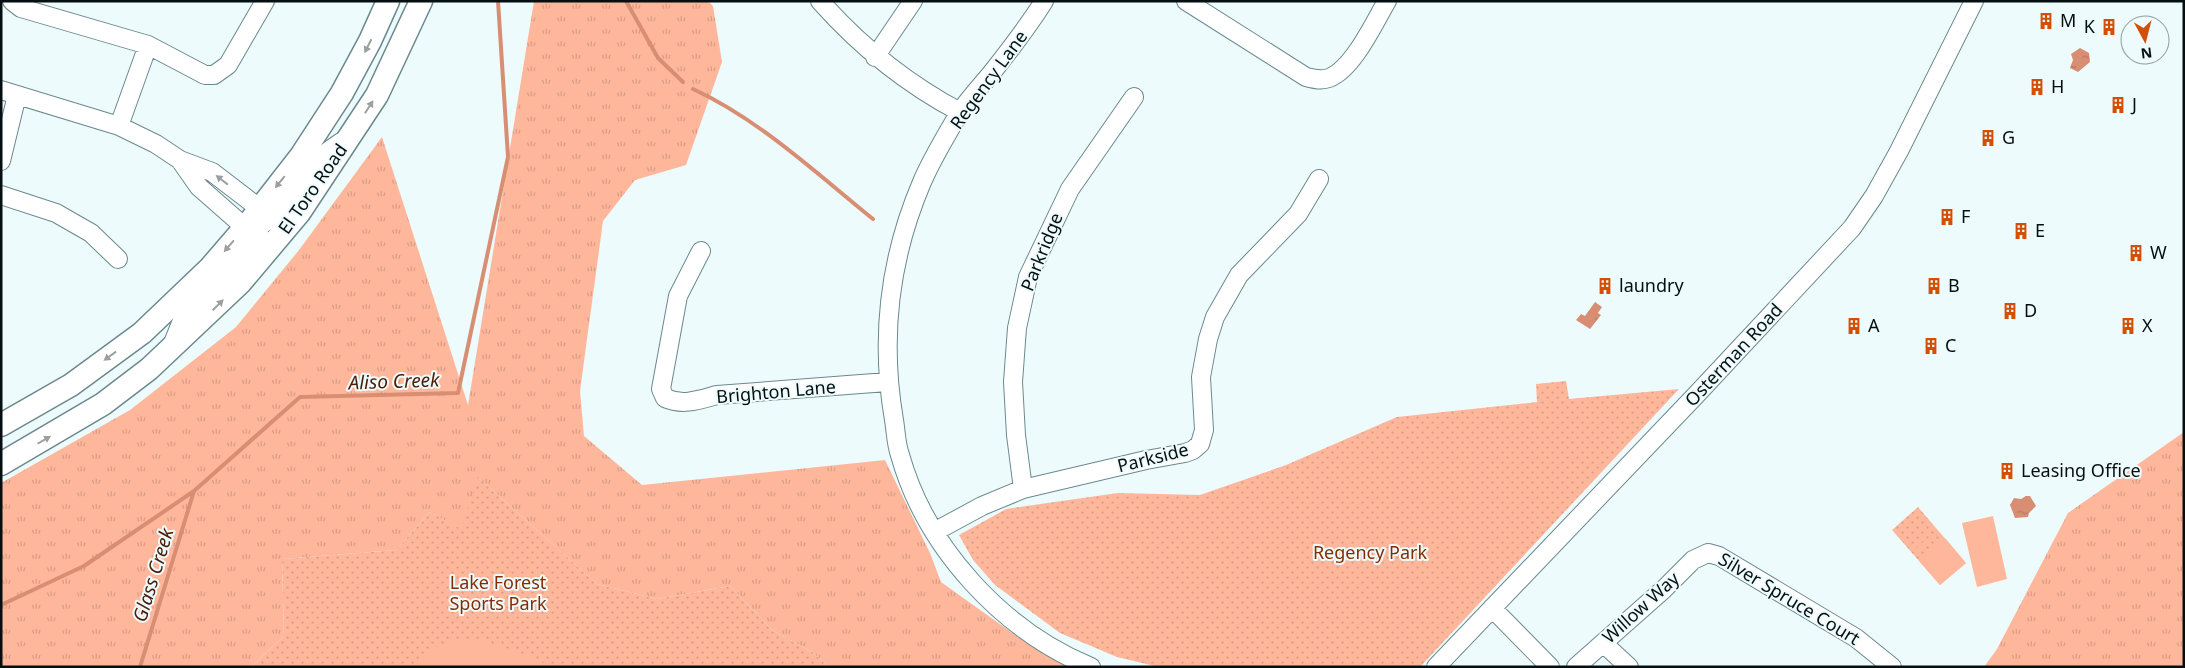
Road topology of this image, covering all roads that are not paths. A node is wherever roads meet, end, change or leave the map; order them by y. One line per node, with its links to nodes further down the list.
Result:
1 (12, 1): 11 (street)
2 (265, 1): 11 (street)
3 (388, 1): 22 (main road, El Toro Road, one-way to 22)
4 (421, 1): 17 (main road, El Toro Road, one-way to 4)
5 (820, 1): 12 (street)
6 (913, 1): 12 (street)
7 (1044, 1): 15 (street, Regency Lane)
8 (1387, 1): 10 (street)
9 (1974, 1): 32 (street, Osterman Road)
10 (1188, 2)
11 (148, 45): 16 (street)
12 (875, 57): 15 (street)
13 (9, 93): 16 (street); 19 (street)
14 (1134, 97): 29 (street, Parkridge)
15 (960, 112): 26 (street, Regency Lane)
16 (119, 126): 18 (street)
17 (352, 133): 22 (street); 25 (main road, El Toro Road, one-way to 17)
18 (180, 160): 22 (street, one-way to 18); 22 (street)
19 (1, 161)
20 (1319, 179): 29 (street, Parkside)
21 (1, 195): 24 (street)
22 (256, 218): 25 (street, El Toro Road); 27 (main road, El Toro Road, one-way to 27)
23 (701, 251): 26 (street, Brighton Lane)
24 (118, 259)
25 (170, 350): 28 (main road, El Toro Road, one-way to 25)
26 (887, 382): 30 (street, Regency Lane)
27 (1, 425)
28 (1, 464)
29 (1024, 489): 30 (street, Parkside)
30 (934, 532): 34 (street, Regency Lane)
31 (1708, 553): 33 (street, Willow Way); 39 (street, Silver Spruce Court)
32 (1492, 608): 35 (street, Osterman Road); 36 (street)
33 (1603, 643): 37 (street, Willow Way); 38 (street)
34 (1092, 667)
35 (1436, 667)
36 (1550, 667)
37 (1576, 667)
38 (1629, 667)
39 (1892, 667)

